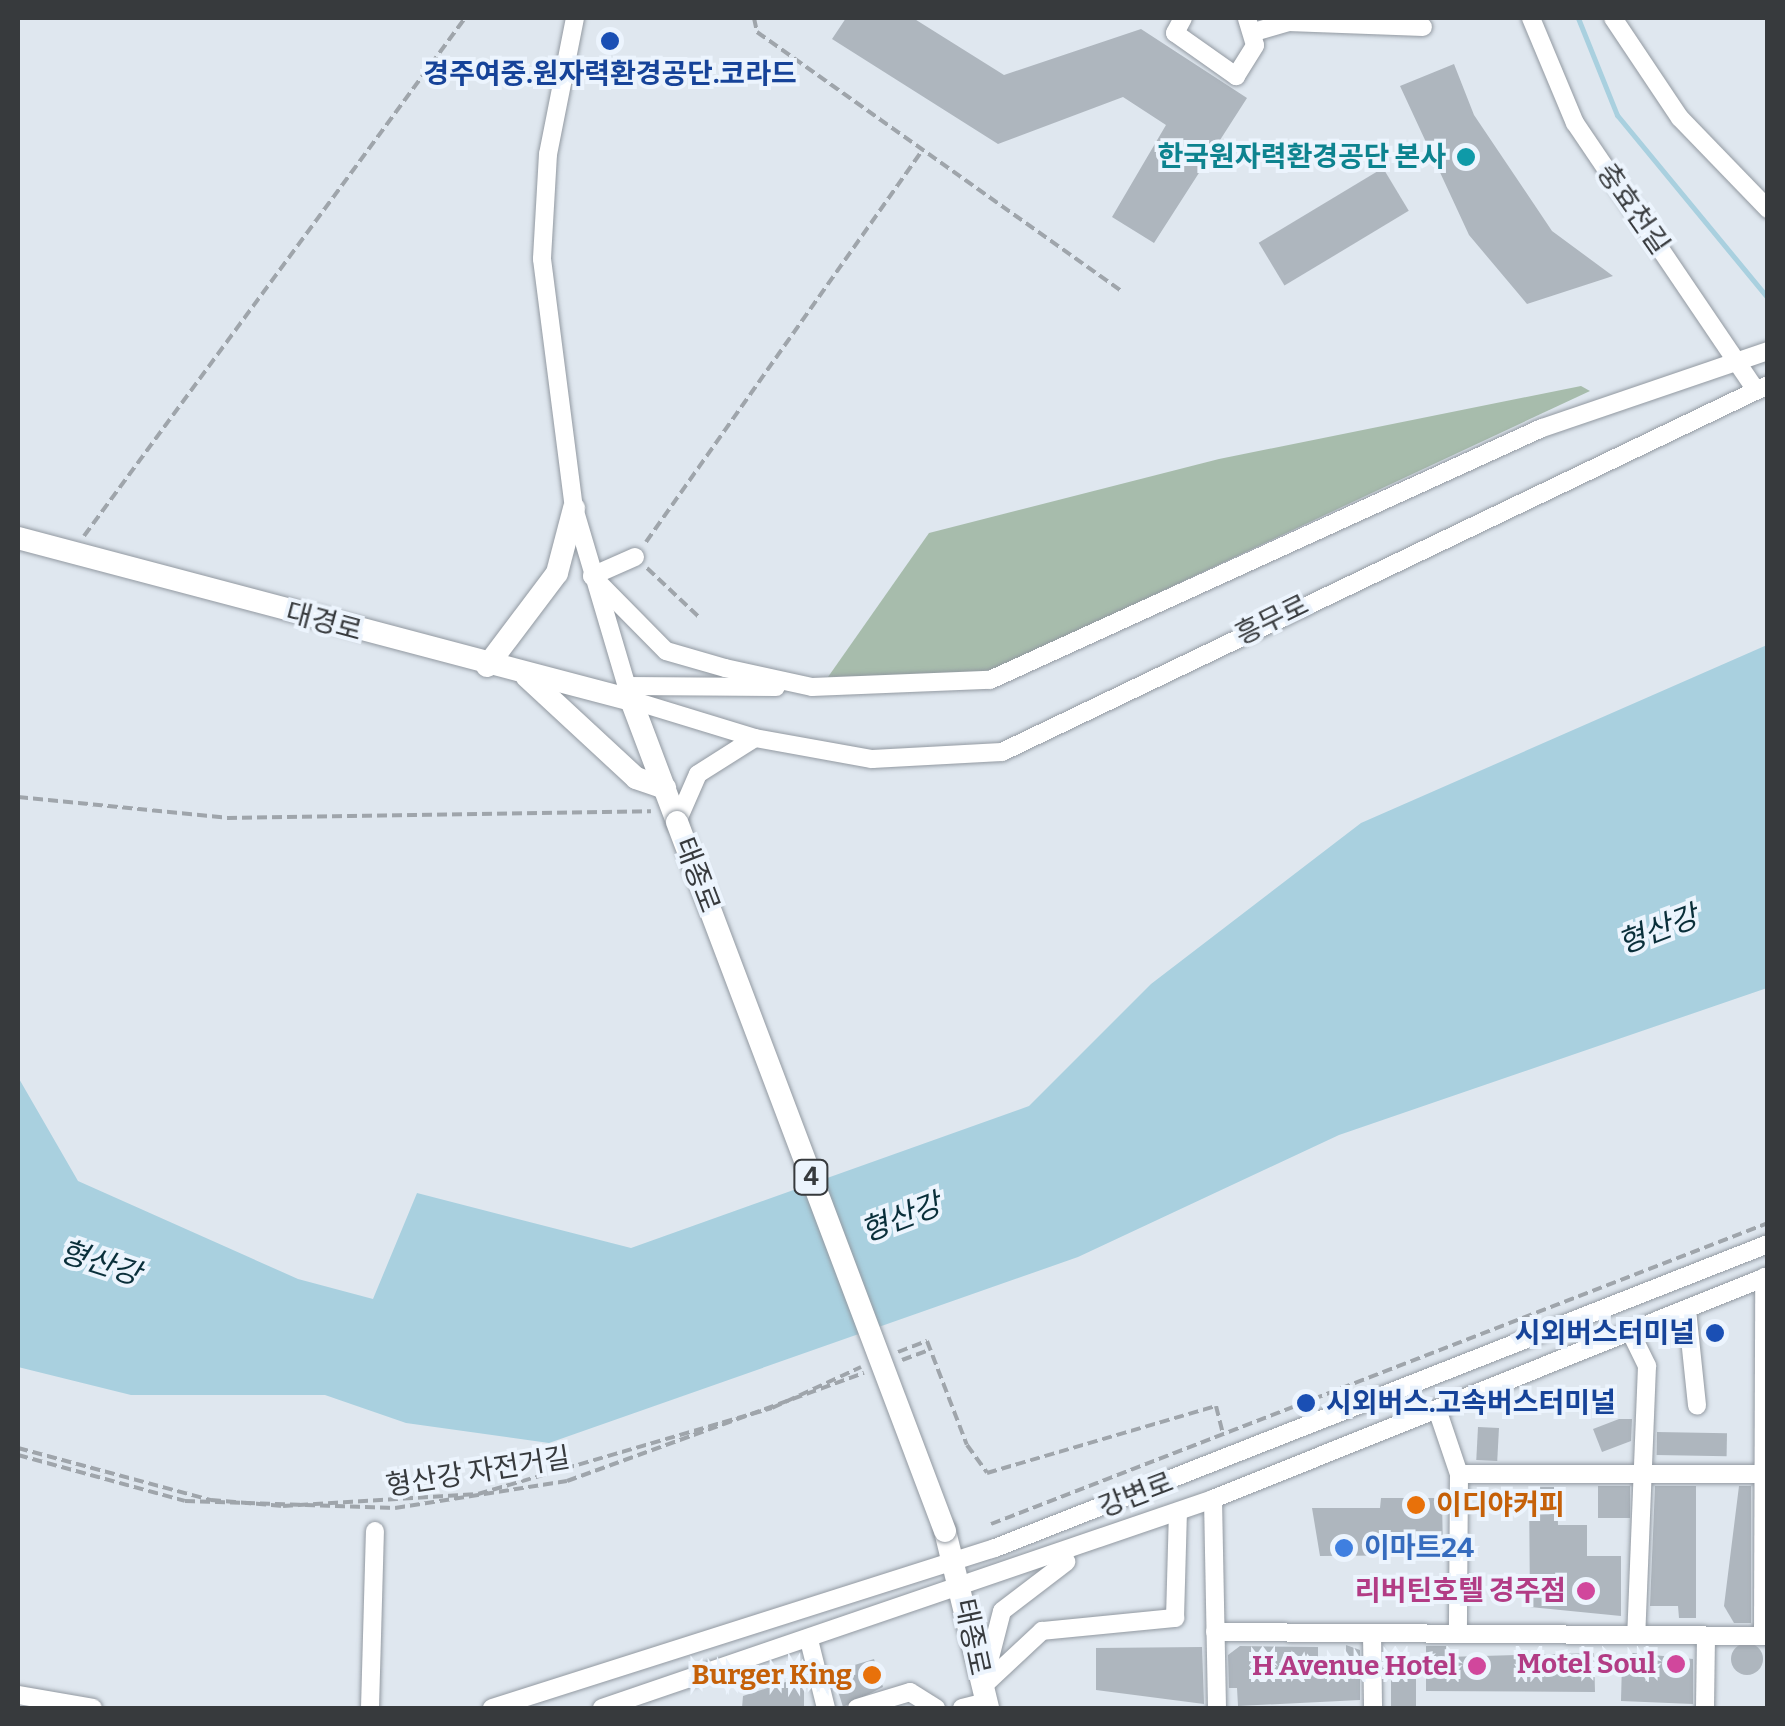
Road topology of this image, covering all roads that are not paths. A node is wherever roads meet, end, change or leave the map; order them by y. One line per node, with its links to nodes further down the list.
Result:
1 (575, 18): 12 (street, 태종로)
2 (1183, 18): 6 (street)
3 (1531, 18): 10 (street, 충효천길)
4 (1614, 18): 8 (street)
5 (1303, 20): 6 (street); 7 (street)
6 (1251, 25)
7 (1422, 28)
8 (1768, 209)
9 (1768, 351): 10 (street)
10 (1740, 361): 11 (street, 충효천길); 18 (street)
11 (1762, 387): 20 (street, 흥무로)
12 (574, 508): 15 (street, 태종로); 16 (main road)
13 (18, 538): 16 (main road, 대경로)
14 (635, 557): 15 (street)
15 (592, 576): 18 (street); 19 (street, 태종로)
16 (487, 666): 17 (main road, 대경로)
17 (524, 675): 19 (main road, 대경로); 21 (main road)
18 (812, 688): 19 (street)
19 (626, 694): 20 (street, 흥무로); 21 (main road, 태종로 / 4)
20 (756, 738): 21 (street)
21 (671, 807): 35 (main road, 태종로 / 4, bridge)
22 (1768, 1244): 35 (street, 강변로)
23 (1766, 1276): 24 (street, 강변로); 30 (street, 강변로)
24 (1687, 1310): 25 (street, 강변로); 26 (street)
25 (1630, 1334): 27 (street, 강변로); 29 (street)
26 (1697, 1405)
27 (1438, 1412): 28 (street); 31 (street, 강변로)
28 (1459, 1474): 29 (street); 39 (street)
29 (1637, 1474): 30 (street); 40 (street)
30 (1767, 1474): 42 (street, 강변로)
31 (1213, 1499): 32 (street, 강변로); 37 (street)
32 (1178, 1512): 34 (street, 강변로); 45 (street)
33 (374, 1530): 47 (street)
34 (1090, 1544): 36 (street, 강변로); 45 (street)
35 (953, 1562): 36 (main road, 태종로 / 4); 48 (street, 강변로)
36 (962, 1590): 43 (street, 강변로); 45 (main road, 태종로 / 4)
37 (1215, 1632): 38 (street); 54 (street)
38 (1372, 1633): 39 (street); 55 (street)
39 (1458, 1634): 40 (street)
40 (1636, 1635): 41 (street)
41 (1706, 1636): 42 (street); 56 (street)
42 (1766, 1636)
43 (810, 1644): 49 (street, 강변로); 50 (street)
44 (18, 1695): 46 (street)
45 (986, 1699): 53 (street)
46 (94, 1708)
47 (370, 1708)
48 (492, 1708)
49 (602, 1708)
50 (826, 1708)
51 (857, 1708): 52 (street)
52 (936, 1708)
53 (962, 1708)
54 (1217, 1708)
55 (1373, 1708)
56 (1705, 1708)

